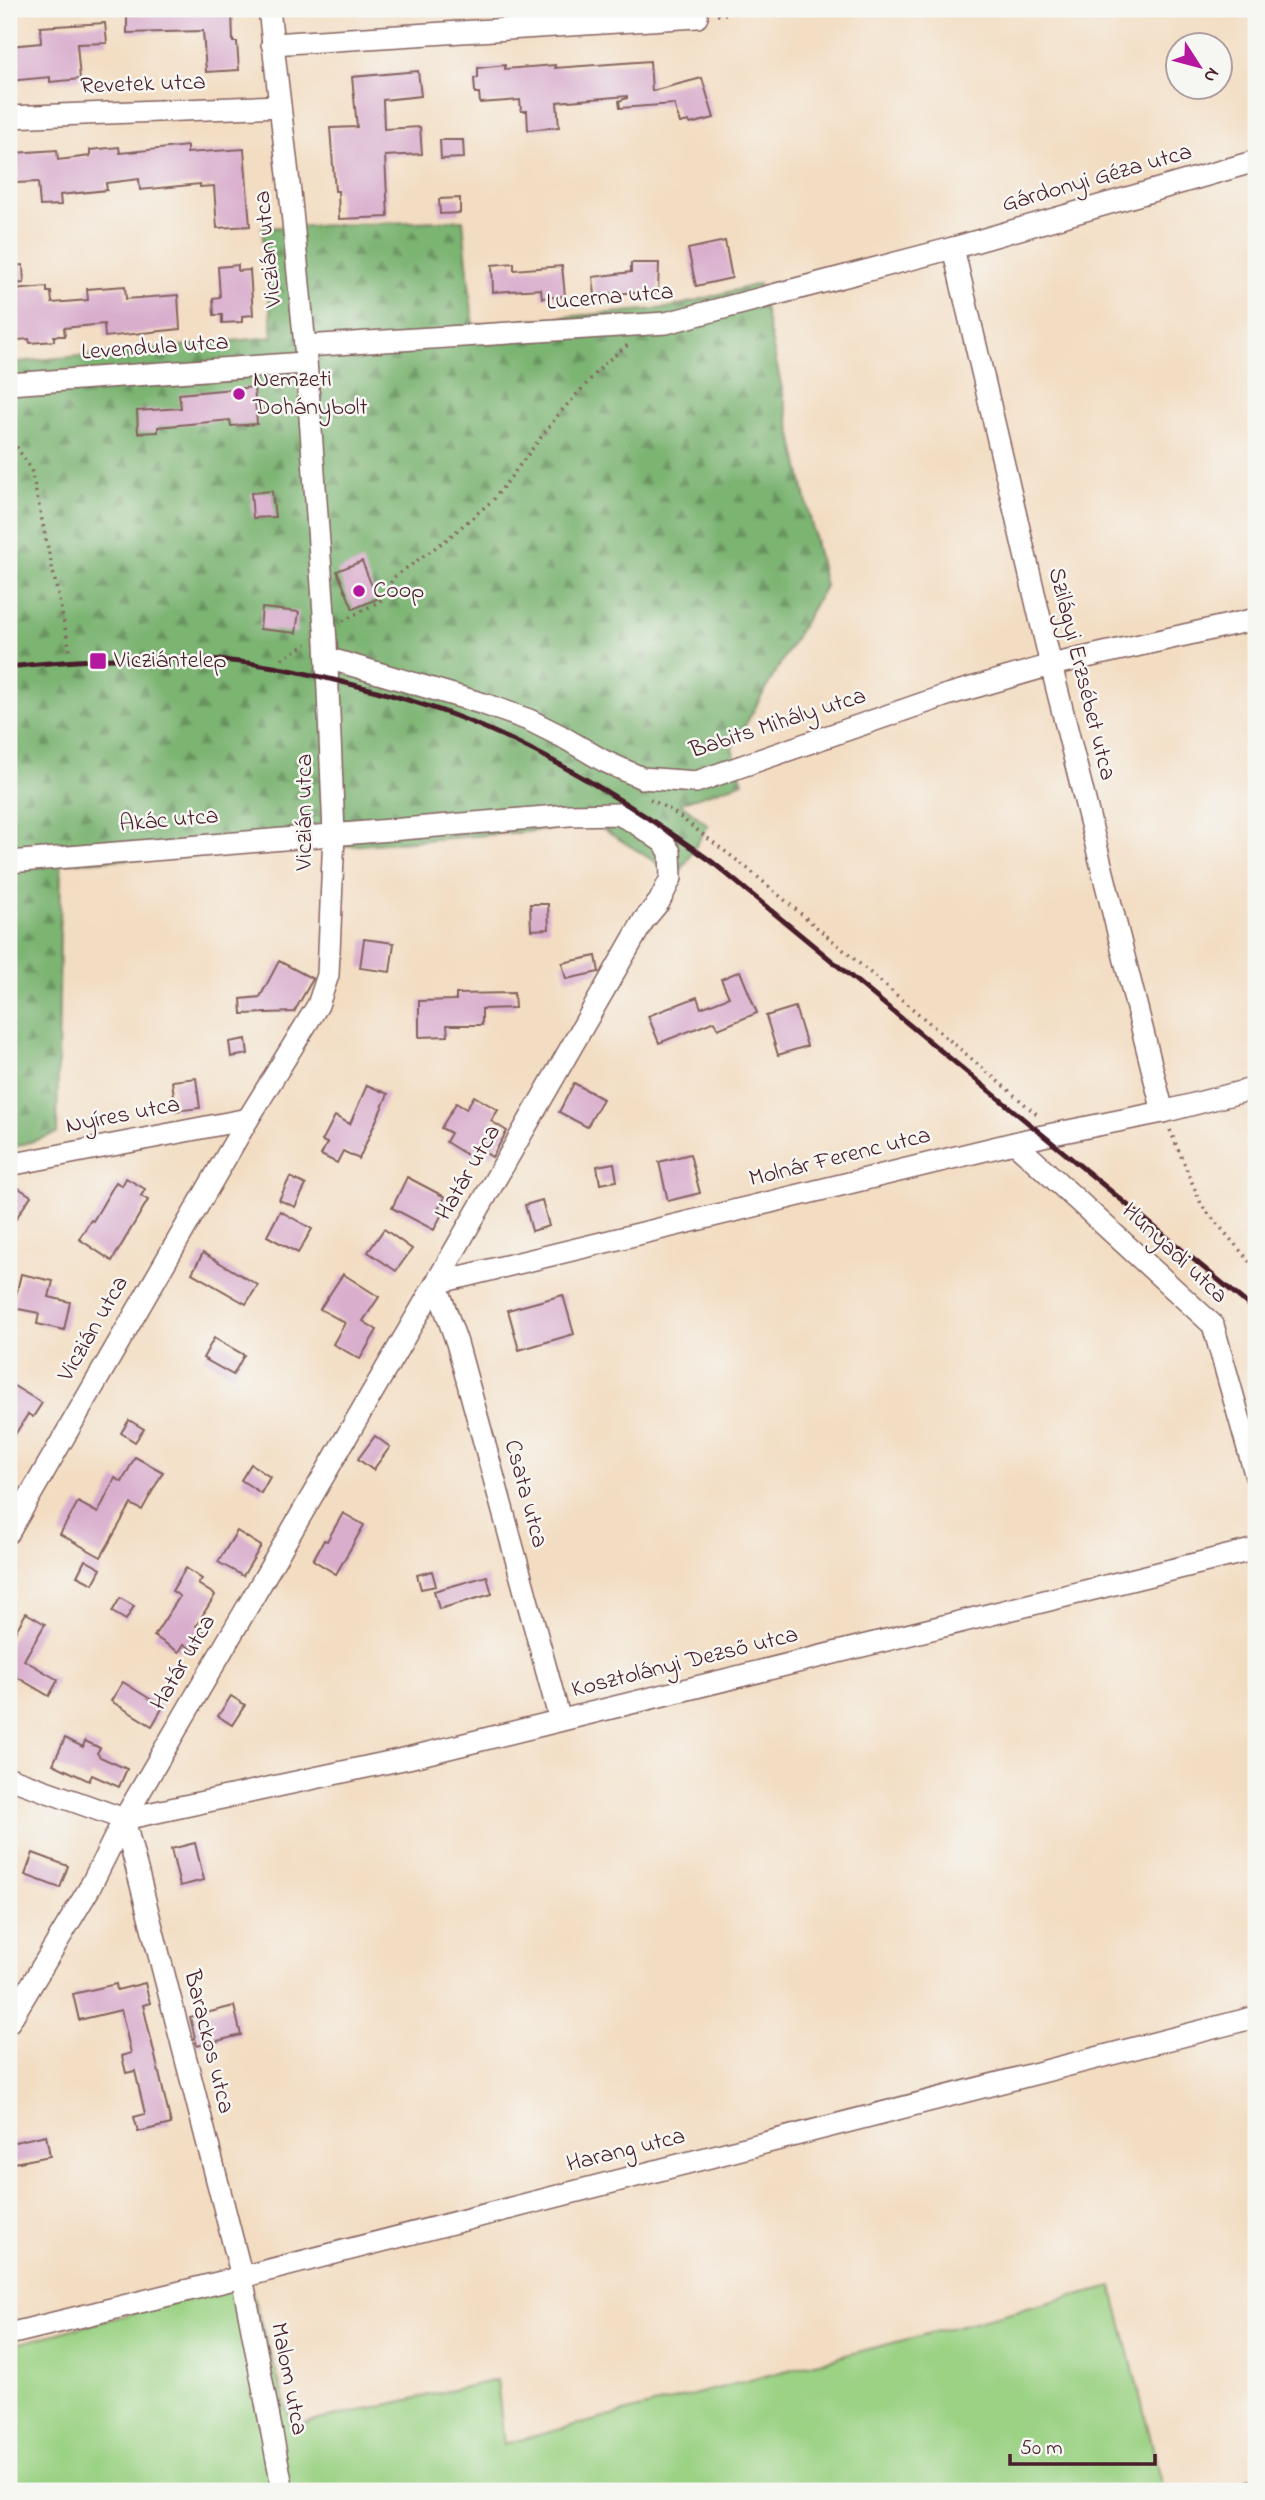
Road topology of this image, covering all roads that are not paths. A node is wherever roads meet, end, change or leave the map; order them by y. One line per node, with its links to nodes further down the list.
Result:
1 (269, 9): 3 (street, Viczián utca)
2 (706, 16): 3 (street)
3 (272, 44): 4 (street, Viczián utca)
4 (280, 106): 5 (street, Revetek utca); 8 (street, Viczián utca)
5 (9, 117)
6 (1256, 161): 7 (street, Gárdonyi Géza utca)
7 (953, 248): 8 (street, Lucerna utca); 12 (street, Szilágyi Erzsébet utca)
8 (304, 354): 9 (street, Levendula utca); 11 (street, Viczián utca)
9 (9, 384)
10 (1256, 619): 12 (street, Babits Mihály utca)
11 (327, 658): 12 (street, Babits Mihály utca); 13 (street, Viczián utca)
12 (1051, 665): 16 (street, Szilágyi Erzsébet utca)
13 (334, 834): 14 (street, Akác utca); 17 (street, Viczián utca); 20 (street, Határ utca)
14 (9, 862)
15 (1256, 1088): 16 (street, Molnár Ferenc utca)
16 (1163, 1112): 18 (street, Molnár Ferenc utca)
17 (248, 1119): 19 (street, Nyíres utca); 22 (street, Viczián utca)
18 (1015, 1143): 20 (street, Molnár Ferenc utca); 21 (street, Hunyadi utca)
19 (9, 1165)
20 (436, 1283): 24 (street, Csata utca); 26 (street, Határ utca)
21 (1256, 1477)
22 (9, 1532)
23 (1256, 1549): 24 (street, Kosztolányi Dezső utca)
24 (560, 1720): 26 (street, Kosztolányi Dezső utca)
25 (9, 1778): 26 (street)
26 (124, 1819): 28 (street, Határ utca); 29 (street, Barackos utca)
27 (1256, 2017): 29 (street, Harang utca)
28 (9, 2022)
29 (242, 2277): 30 (street, Harang utca); 31 (street, Malom utca)
30 (9, 2334)
31 (283, 2491)

